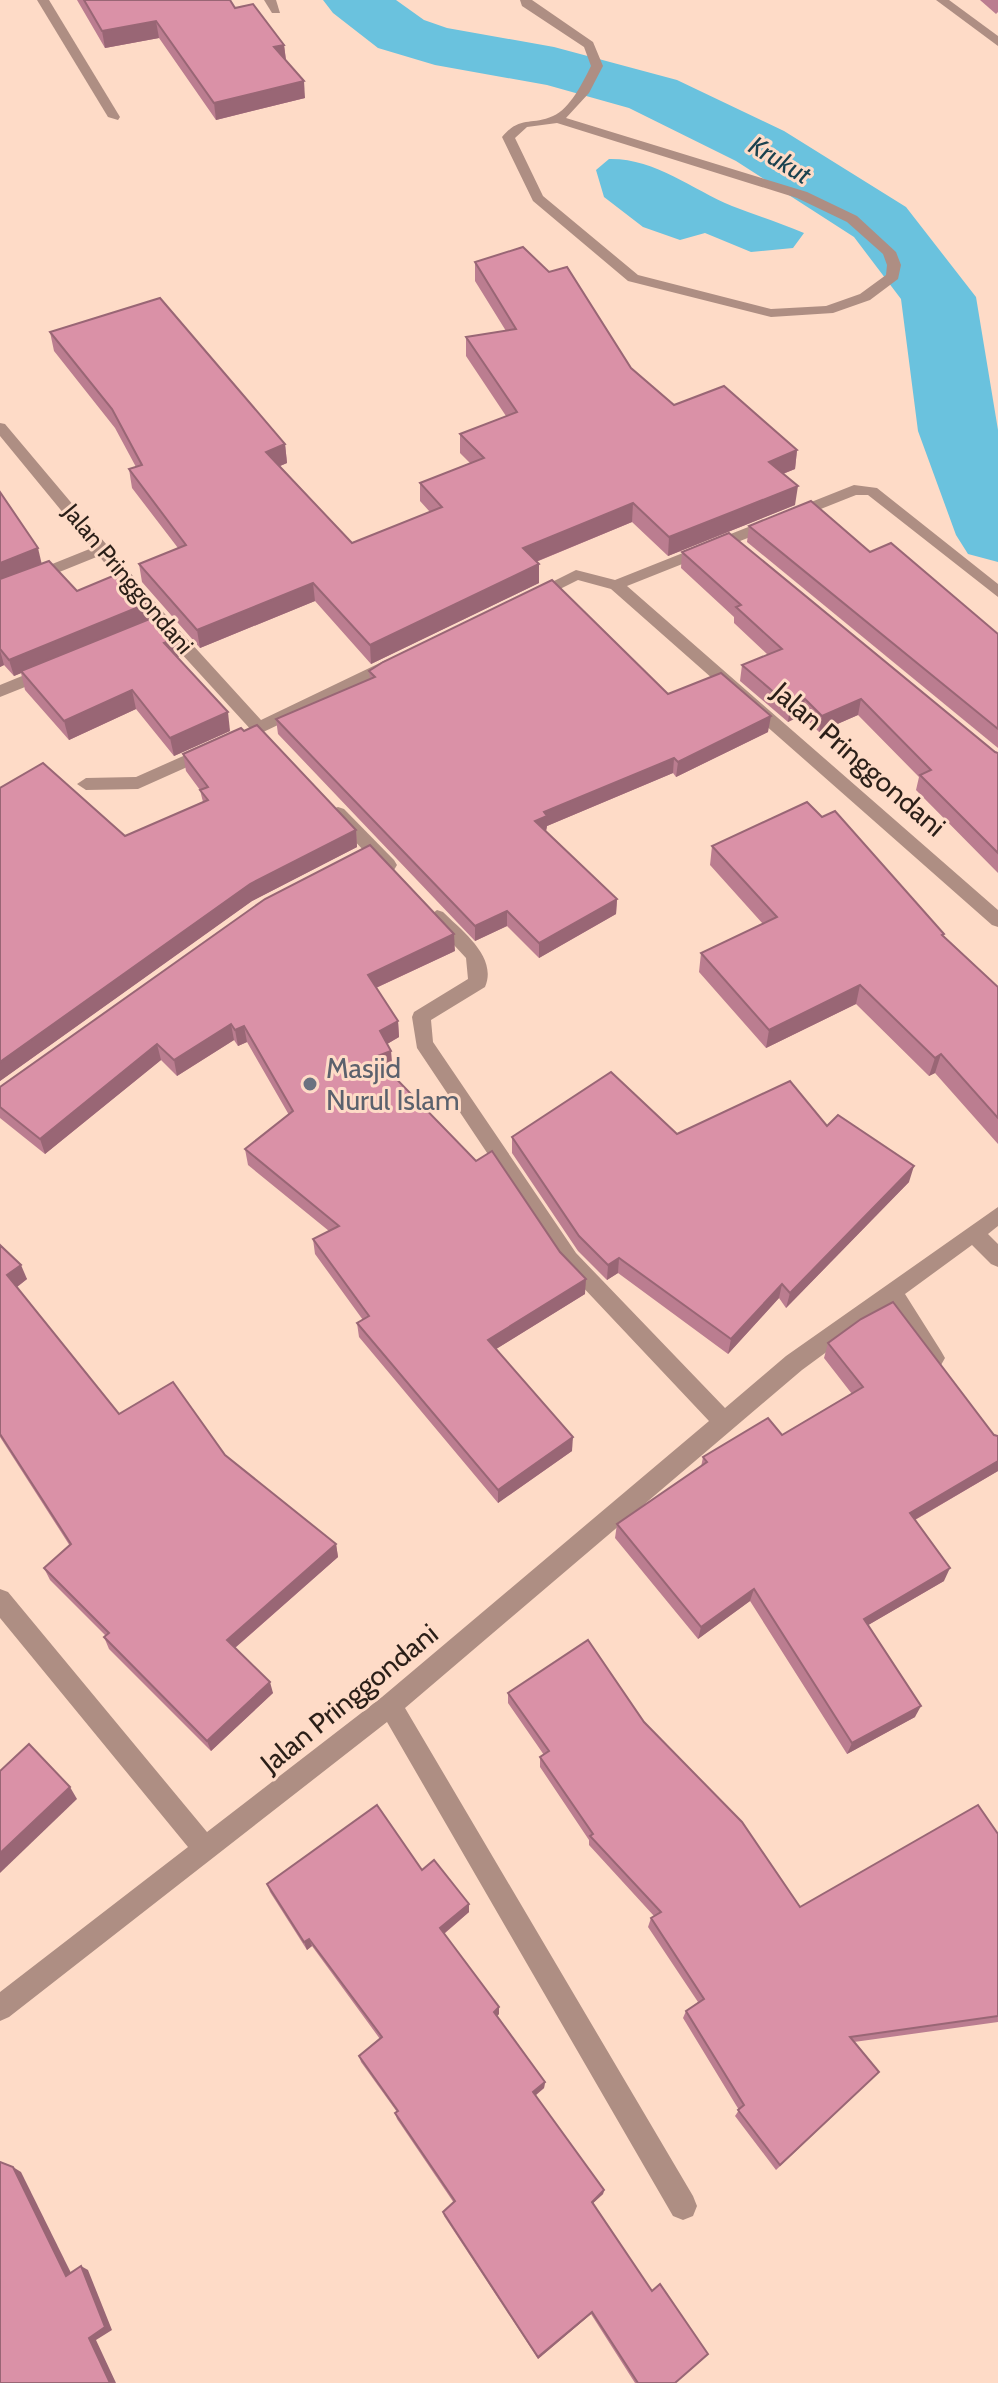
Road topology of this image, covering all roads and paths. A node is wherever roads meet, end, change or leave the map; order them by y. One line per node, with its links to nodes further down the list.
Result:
1 (43, 0): 5 (street)
2 (526, 0): 6 (street)
3 (942, 0): 4 (street)
4 (998, 42)
5 (114, 117)
6 (558, 119): 6 (street)
7 (0, 427): 8 (street, Jalan Pringgondani)
8 (103, 549): 10 (street); 13 (street, Jalan Pringgondani)
9 (616, 585): 11 (street); 12 (street, Jalan Pringgondani); 23 (street, Jalan Pringgondani)
10 (0, 591)
11 (998, 592)
12 (518, 603)
13 (403, 658)
14 (68, 663): 15 (street)
15 (0, 691)
16 (219, 746): 17 (street)
17 (86, 784)
18 (321, 794): 19 (street)
19 (372, 850): 20 (street); 21 (street)
20 (353, 859)
21 (403, 881)
22 (424, 903): 29 (street)
23 (998, 920)
24 (998, 1215): 25 (street, Jalan Pringgondani)
25 (974, 1233): 26 (street); 27 (street, Jalan Pringgondani)
26 (998, 1258)
27 (891, 1291): 28 (street); 29 (street, Jalan Pringgondani)
28 (951, 1380)
29 (725, 1423): 31 (street, Jalan Pringgondani)
30 (0, 1600): 32 (street)
31 (390, 1705): 32 (street, Jalan Pringgondani); 34 (street)
32 (206, 1850): 33 (street, Jalan Pringgondani)
33 (0, 2008)
34 (683, 2206)

